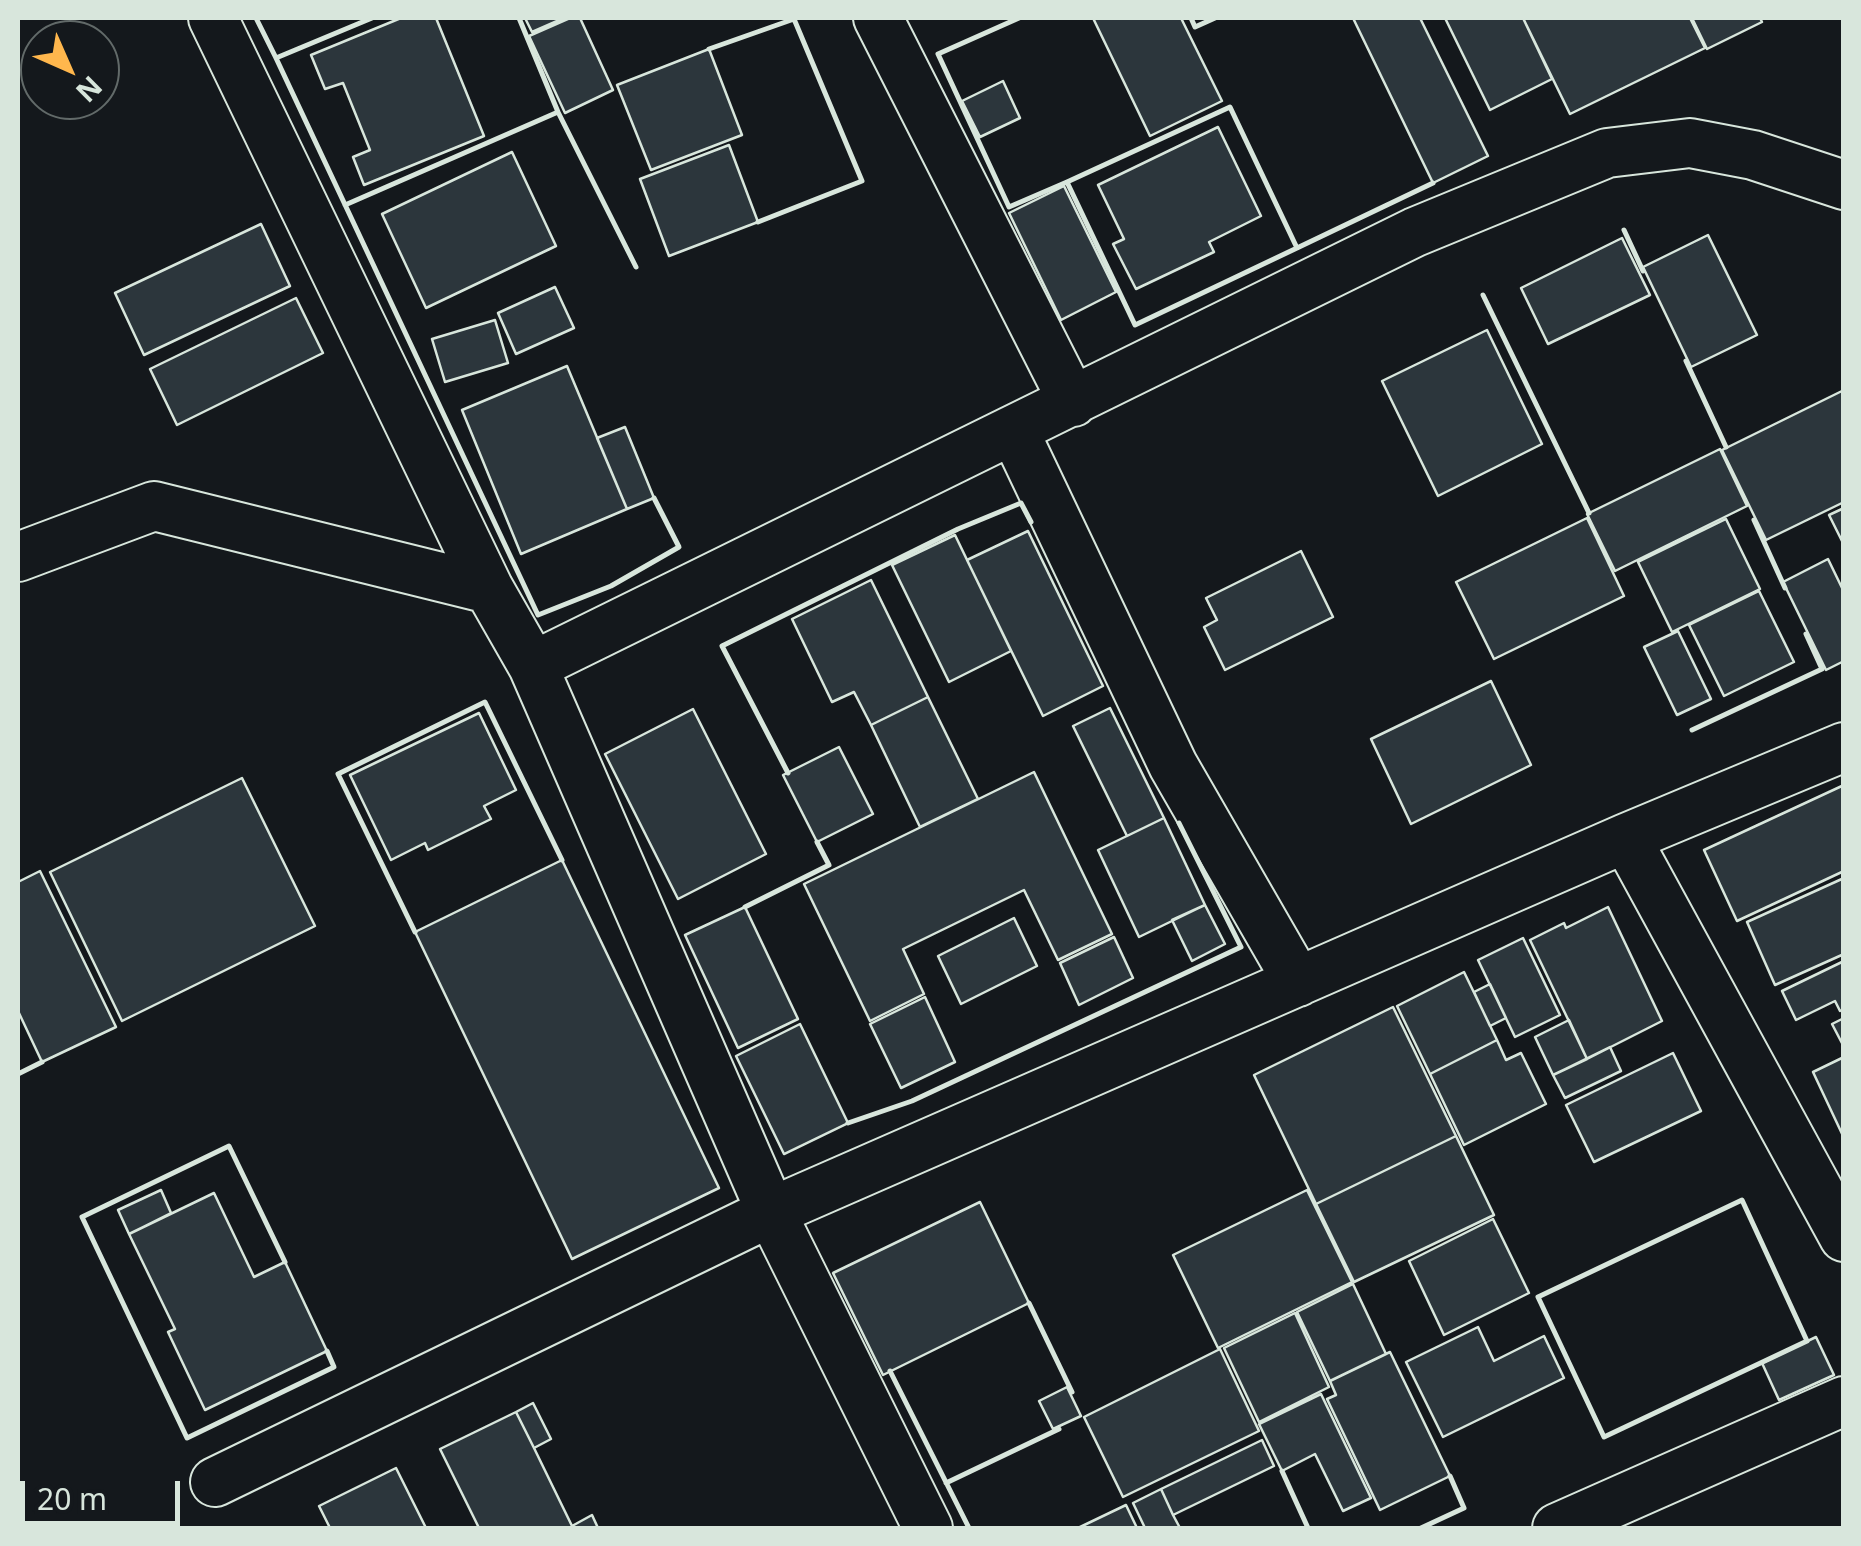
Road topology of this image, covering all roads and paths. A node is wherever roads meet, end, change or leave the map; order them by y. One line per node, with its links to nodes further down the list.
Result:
1 (213, 18): 7 (street)
2 (878, 18): 4 (street)
3 (1844, 185): 4 (street)
4 (1073, 402): 5 (street)
5 (1014, 431): 8 (street); 11 (street)
6 (18, 557): 7 (street)
7 (489, 589): 8 (street)
8 (533, 666): 12 (street)
9 (1844, 747): 10 (street)
10 (1626, 838): 11 (street); 13 (street)
11 (1298, 982): 12 (street)
12 (771, 1212): 15 (street); 16 (street)
13 (1844, 1238)
14 (1844, 1401): 17 (street)
15 (214, 1482)
16 (928, 1528)
17 (1557, 1528)

